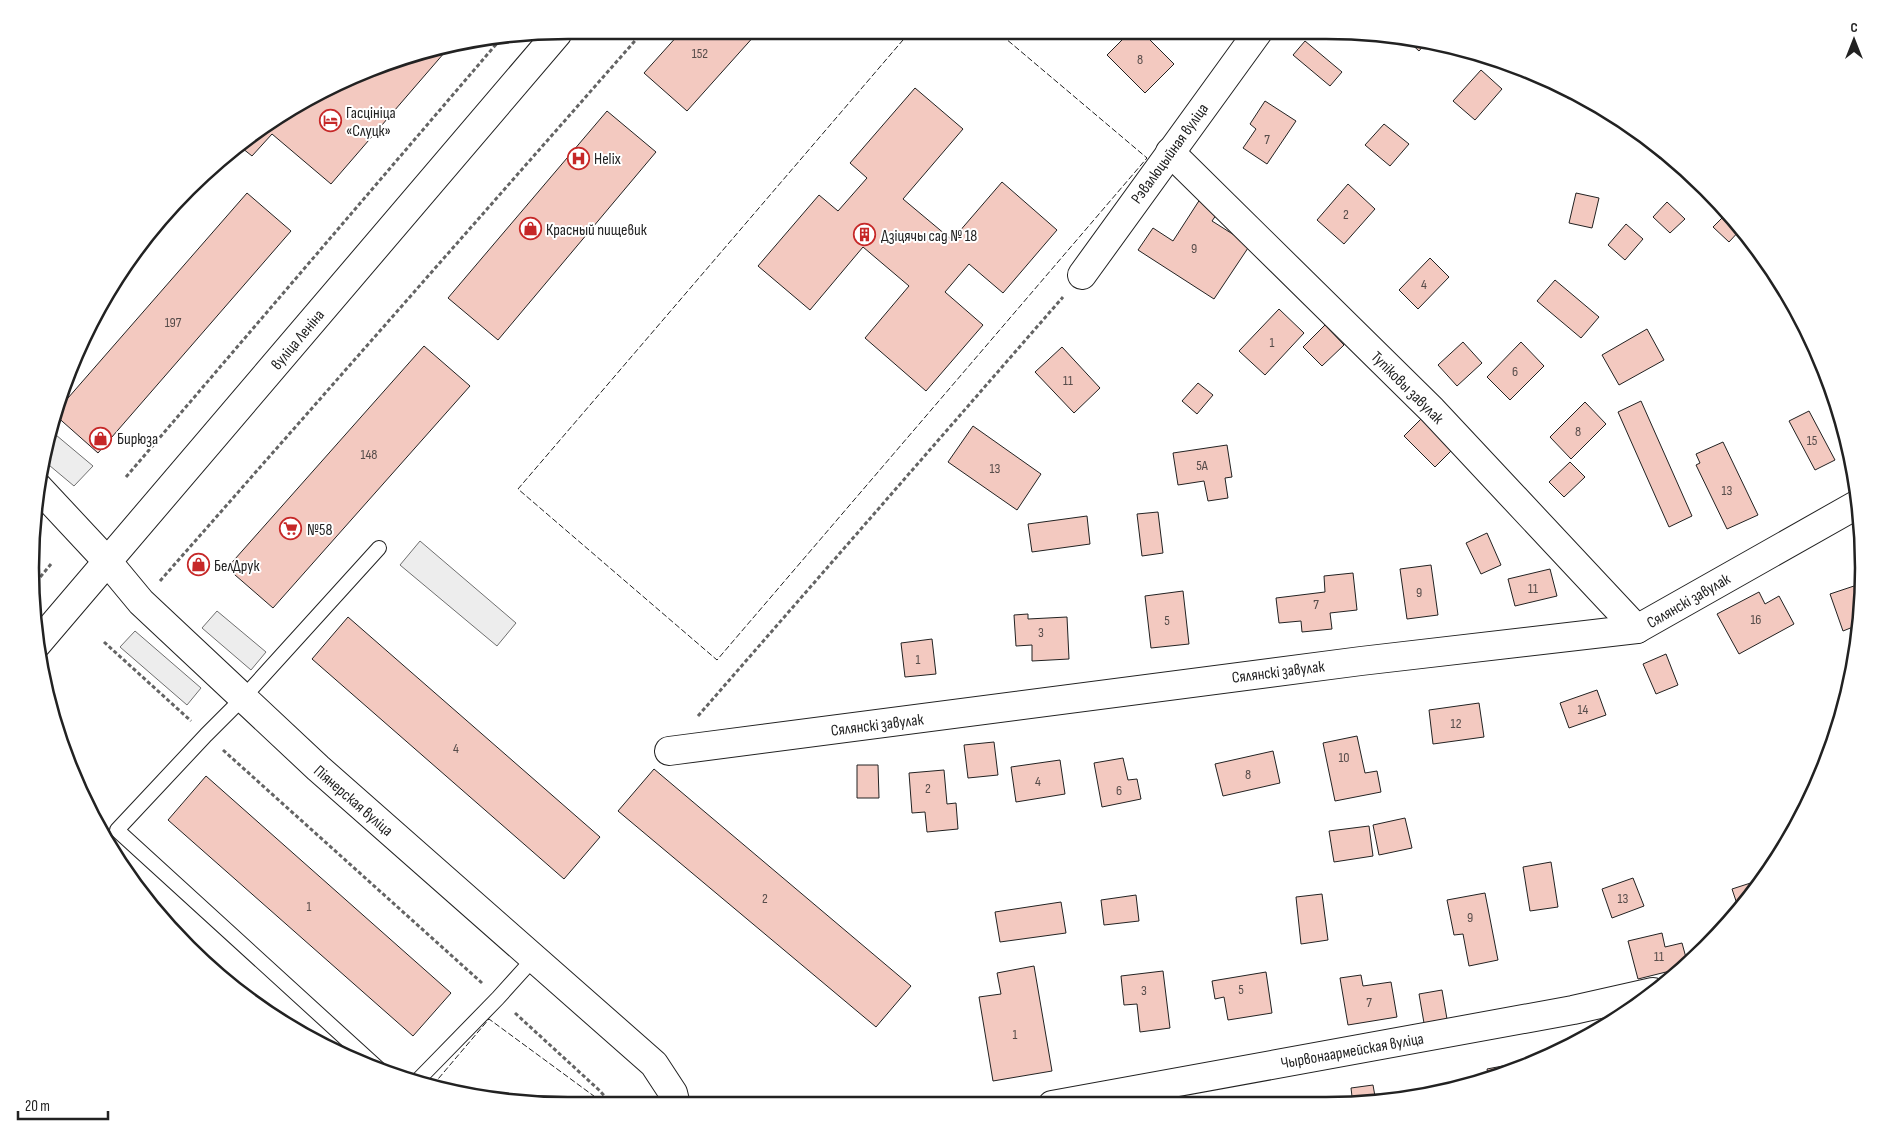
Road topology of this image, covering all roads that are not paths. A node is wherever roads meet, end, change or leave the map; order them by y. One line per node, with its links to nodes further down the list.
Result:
1 (1253, 39): 3 (street, Рэвалюцыйная вуліца)
2 (546, 40): 8 (street, вуліца Леніна)
3 (1170, 152): 4 (street, Рэвалюцыйная вуліца); 9 (street, Тупіковы завулак)
4 (1082, 275)
5 (44, 493): 8 (street, Піянерская вуліца)
6 (1852, 508): 9 (street, Сялянскі завулак)
7 (379, 548): 11 (lane)
8 (107, 561): 10 (street, вуліца Леніна); 11 (street, Піянерская вуліца)
9 (1637, 629): 12 (street, Сялянскі завулак)
10 (43, 638)
11 (242, 699): 13 (street, Піянерская вуліца); 15 (lane)
12 (669, 751)
13 (535, 958): 16 (lane); 17 (street, Піянерская вуліца)
14 (1638, 995): 18 (street, Чырвонаармейская вуліца)
15 (366, 1057)
16 (422, 1076)
17 (674, 1097)
18 (1096, 1097)

